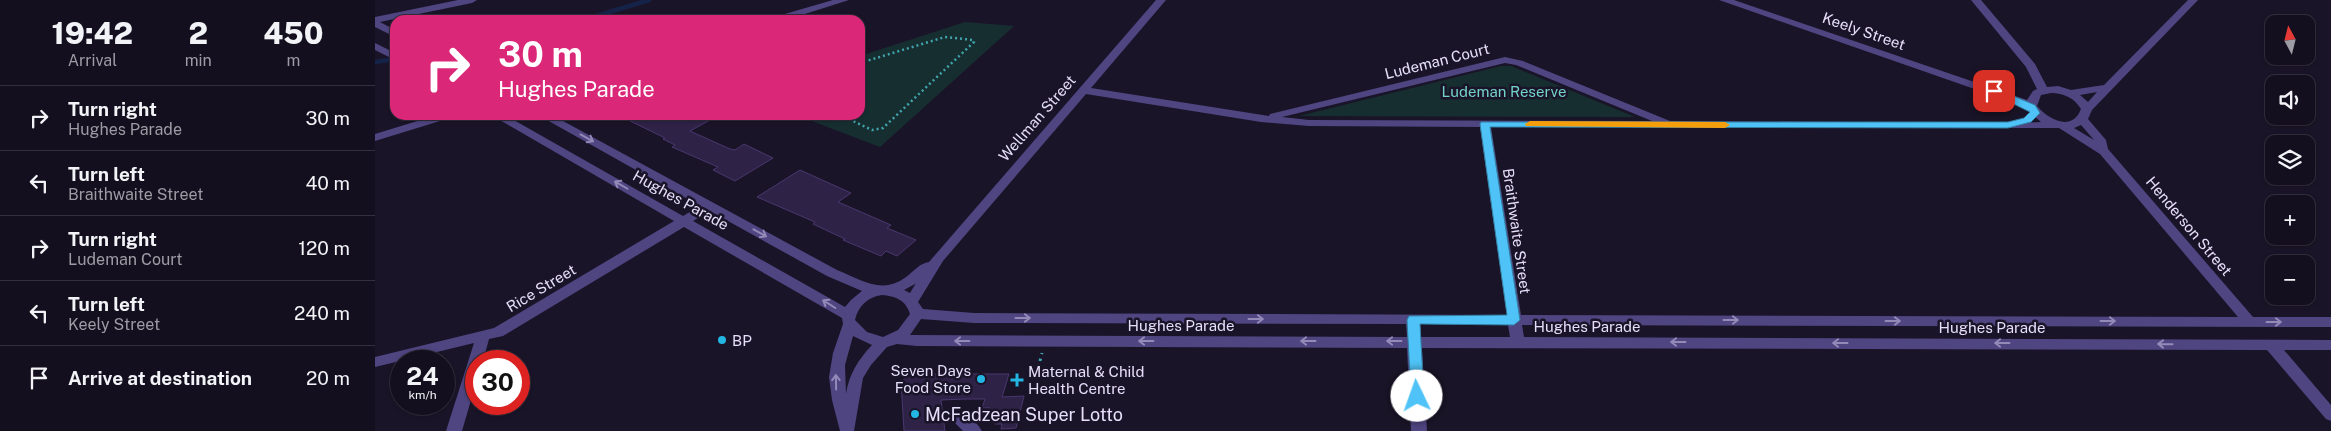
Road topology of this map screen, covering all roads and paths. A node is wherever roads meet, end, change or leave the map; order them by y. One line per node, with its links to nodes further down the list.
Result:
1 (472, 0): 7 (street)
2 (844, 0): 8 (street)
3 (1161, 0): 17 (street, Wellman Street)
4 (1724, 0): 18 (street, Keely Street)
5 (1976, 0): 15 (street)
6 (2193, 0): 16 (street)
7 (407, 15)
8 (792, 15)
9 (390, 19): 10 (street)
10 (376, 23): 11 (street)
11 (390, 31)
12 (375, 46): 13 (street)
13 (390, 54)
14 (865, 61): 27 (path)
15 (2031, 66): 19 (street); 20 (street)
16 (2106, 88): 19 (street); 22 (street)
17 (1082, 90): 23 (street, Ludeman Court); 36 (street, Wellman Street)
18 (1994, 91): 20 (street, Keely Street); 21 (street, Keely Street)
19 (2068, 92): 20 (street); 22 (street)
20 (2039, 93): 21 (street)
21 (2033, 110): 30 (street, Ludeman Court); 31 (street)
22 (2085, 114): 31 (street); 33 (street, Henderson Street)
23 (1261, 118): 28 (street, Ludeman Court); 29 (street, Ludeman Court)
24 (433, 120): 32 (street)
25 (506, 120): 35 (street, Hughes Parade, one-way to 25)
26 (553, 120): 34 (street, Hughes Parade, one-way to 34)
27 (851, 120)
28 (1485, 124): 29 (street, Ludeman Court); 42 (street, Braithwaite Street)
29 (1672, 125): 30 (street, Ludeman Court)
30 (2008, 125): 31 (street, Ludeman Court)
31 (2061, 125): 33 (street, Henderson Street)
32 (375, 138)
33 (2104, 151): 44 (street, Henderson Street)
34 (709, 206): 35 (street, Rice Street); 37 (street, Hughes Parade, one-way to 37)
35 (685, 221): 40 (street, Hughes Parade, one-way to 35); 46 (street, Rice Street)
36 (938, 258): 38 (street, Wellman Street); 39 (street, Wellman Street)
37 (875, 291): 38 (street); 40 (street)
38 (892, 291): 39 (street)
39 (914, 308): 41 (street, Hughes Parade, one-way to 41); 47 (street)
40 (849, 320): 47 (street); 58 (street, one-way to 40)
41 (1413, 320): 42 (street, Hughes Parade); 48 (street)
42 (1514, 320): 43 (street, Hughes Parade, one-way to 43); 49 (street, Braithwaite Street)
43 (2081, 321): 44 (street, Hughes Parade, one-way to 44); 50 (street)
44 (2250, 322): 45 (street, Hughes Parade, one-way to 45)
45 (2331, 322)
46 (483, 337): 53 (street, Rice Street); 59 (street)
47 (890, 340): 48 (street, Hughes Parade, one-way to 47); 58 (street)
48 (1415, 341): 49 (street, Hughes Parade); 61 (street)
49 (1518, 342): 50 (street, Hughes Parade, one-way to 49)
50 (2096, 343): 51 (street, Hughes Parade, one-way to 50)
51 (2271, 345): 52 (street, Hughes Parade); 56 (street)
52 (2331, 345)
53 (375, 362)
54 (897, 369): 55 (path)
55 (911, 371)
56 (2331, 415)
57 (956, 416): 60 (street)
58 (847, 430)
59 (454, 431)
60 (974, 431)
61 (1419, 431)

